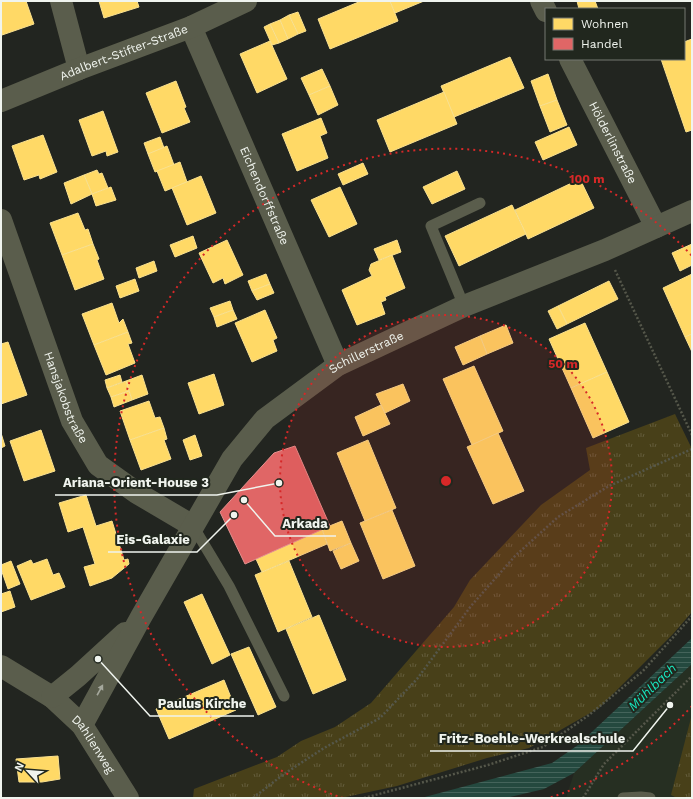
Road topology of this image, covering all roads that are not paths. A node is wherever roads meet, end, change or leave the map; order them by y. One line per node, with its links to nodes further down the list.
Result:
1 (62, 1): 5 (street)
2 (246, 1): 3 (street, Adalbert-Stifter-Straße)
3 (191, 27): 5 (street, Adalbert-Stifter-Straße); 12 (street, Eichendorffstraße)
4 (571, 60): 10 (street, Hölderlinstraße)
5 (80, 69): 6 (street, Adalbert-Stifter-Straße)
6 (1, 101)
7 (480, 203): 11 (lane)
8 (692, 211): 10 (street, Schillerstraße)
9 (1, 220): 13 (street, Hansjakobstraße)
10 (656, 227): 11 (street, Schillerstraße)
11 (464, 306): 12 (street, Schillerstraße)
12 (338, 365): 13 (street, Schillerstraße)
13 (193, 526): 14 (street, Schillerstraße); 16 (lane)
14 (141, 617): 17 (street, Schillerstraße); 18 (street, Schillerstraße, one-way to 14)
15 (1, 666): 17 (street, Dahlienweg)
16 (284, 696)
17 (52, 697): 18 (street, Dahlienweg)
18 (82, 725): 19 (street, Dahlienweg)
19 (128, 798)
20 (623, 798): 21 (lane)
21 (650, 798)

